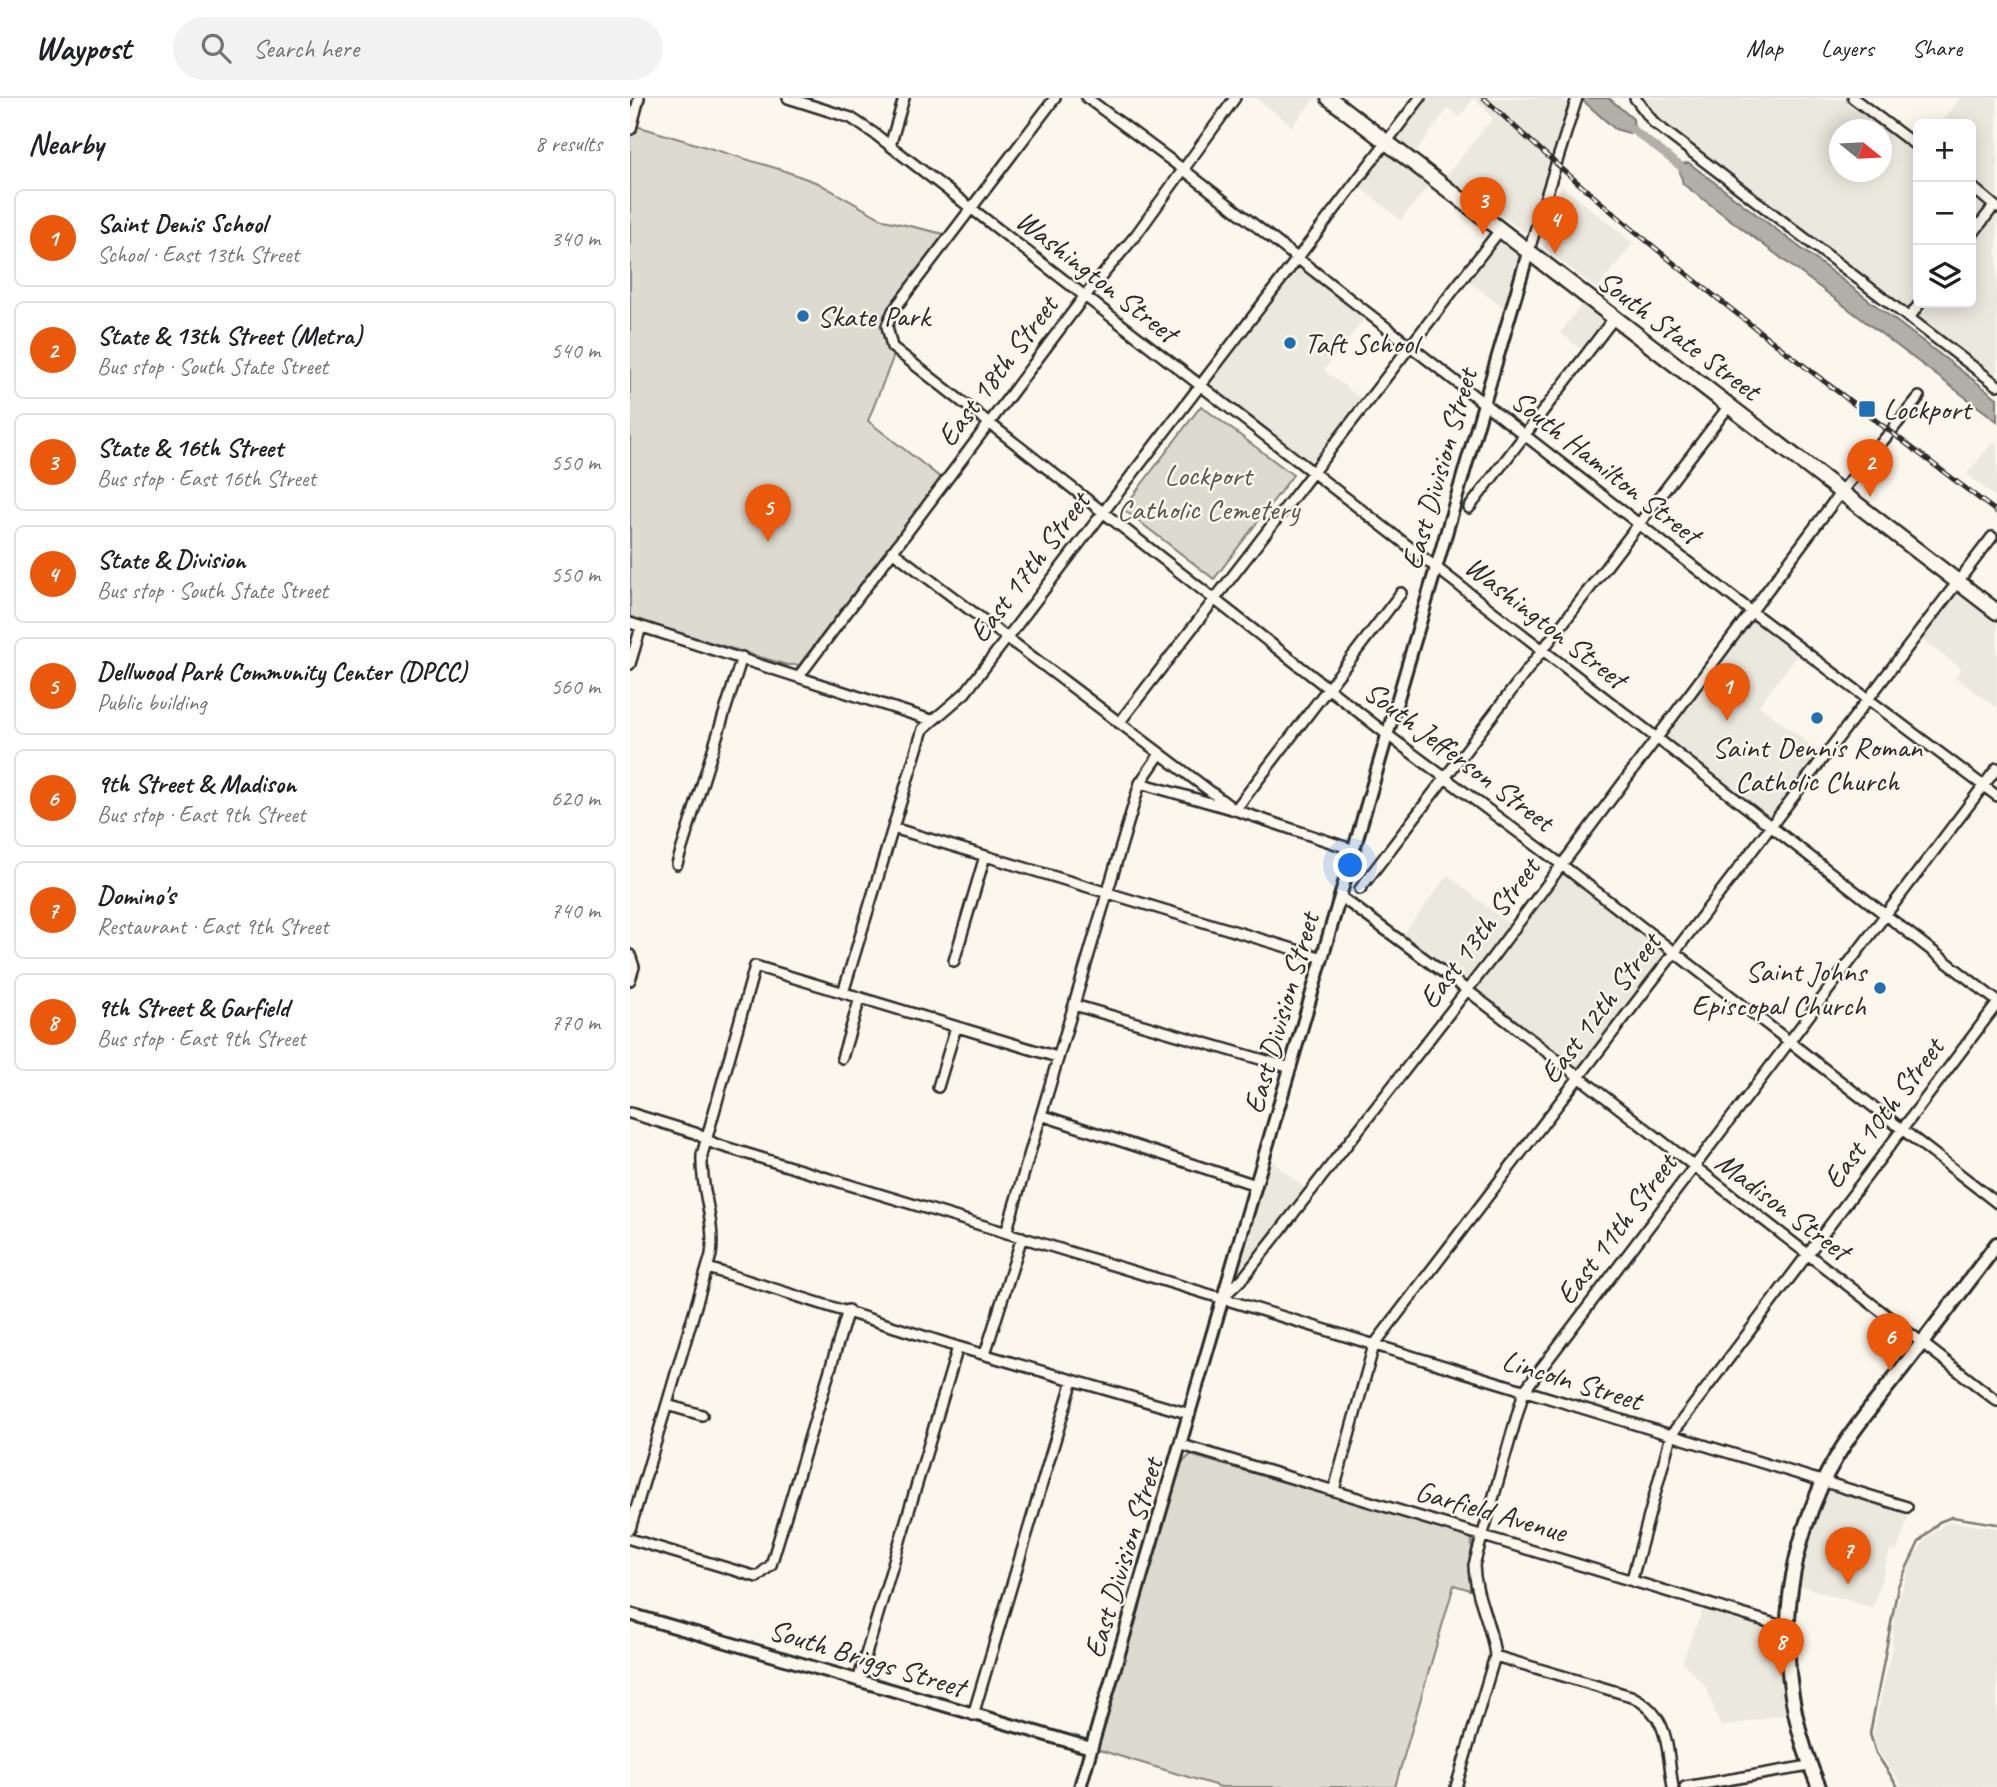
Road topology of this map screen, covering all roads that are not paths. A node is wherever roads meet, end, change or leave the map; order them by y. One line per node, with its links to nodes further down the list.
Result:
1 (639, 98): 12 (street)
2 (788, 98): 15 (street, Washington Street)
3 (904, 98): 15 (street)
4 (1055, 98): 19 (street)
5 (1087, 98): 16 (street, South Hamilton Street)
6 (1235, 98): 16 (street, East 18th Street)
7 (1329, 98): 13 (main road, South State Street)
8 (1420, 98): 13 (street, East 17th Street)
9 (1577, 98): 22 (street)
10 (1635, 98): 27 (street)
11 (1853, 98): 14 (street)
12 (631, 129)
13 (1385, 141): 20 (main road, South State Street); 23 (street, East 17th Street)
14 (1913, 143)
15 (890, 146): 19 (street, Washington Street)
16 (1184, 170): 23 (street, South Hamilton Street); 24 (street, East 18th Street)
17 (1976, 190): 18 (street)
18 (1996, 207): 21 (street)
19 (970, 208): 24 (street, Washington Street); 34 (street, South Jefferson Street)
20 (1500, 230): 22 (main road, South State Street); 28 (street)
21 (1976, 230)
22 (1528, 253): 26 (main road, South State Street); 32 (street, East Division Street)
23 (1296, 257): 28 (street, South Hamilton Street); 29 (street, East 17th Street)
24 (1084, 297): 29 (street, Washington Street); 34 (street, East 18th Street)
25 (1916, 308): 27 (street)
26 (1614, 318): 33 (main road, South State Street); 35 (street)
27 (1909, 318): 30 (street)
28 (1411, 347): 32 (street, South Hamilton Street); 36 (street)
29 (1199, 385): 36 (street, Washington Street); 39 (street, East 17th Street)
30 (1997, 385)
31 (1919, 397): 37 (street, East 13th Street)
32 (1482, 402): 35 (street, South Hamilton Street); 43 (street, East Division Street)
33 (1729, 406): 37 (main road, South State Street); 40 (street)
34 (989, 422): 39 (street, South Jefferson Street); 42 (street, East 18th Street)
35 (1525, 436): 38 (street); 40 (street, South Hamilton Street)
36 (1313, 472): 43 (street, Washington Street); 46 (street)
37 (1841, 492): 44 (main road, South State Street); 47 (street, East 13th Street)
38 (1469, 508)
39 (1101, 511): 46 (street, South Jefferson Street); 51 (street, East 17th Street)
40 (1637, 523): 47 (street, South Hamilton Street); 52 (street)
41 (1992, 537): 44 (street, East 12th Street)
42 (891, 551): 51 (street); 55 (street, East 18th Street)
43 (1437, 568): 52 (street, Washington Street); 60 (street, East Division Street)
44 (1956, 581): 48 (main road, South State Street); 57 (street, East 12th Street)
45 (1401, 593): 56 (street)
46 (1214, 597): 56 (street, South Jefferson Street); 59 (street)
47 (1752, 612): 57 (street, South Hamilton Street); 61 (street, East 13th Street)
48 (1997, 612)
49 (630, 623): 50 (street)
50 (641, 627): 53 (street); 54 (street)
51 (1007, 636): 58 (street, East 17th Street); 59 (street)
52 (1540, 650): 61 (street, Washington Street); 64 (street)
53 (742, 657): 55 (street); 73 (street)
54 (630, 664)
55 (799, 676): 58 (street)
56 (1328, 686): 60 (street, South Jefferson Street); 68 (street)
57 (1867, 699): 66 (street, South Hamilton Street); 69 (street, East 12th Street)
58 (931, 720): 70 (street, East 17th Street)
59 (1119, 723): 62 (street)
60 (1389, 736): 64 (street, South Jefferson Street); 71 (street, East Division Street)
61 (1657, 738): 69 (street, Washington Street); 74 (street, East 13th Street)
62 (1160, 754): 65 (street); 68 (street)
63 (1997, 768): 66 (street, East 11th Street)
64 (1444, 777): 74 (street, South Jefferson Street); 75 (street)
65 (1140, 783): 68 (street); 76 (street)
66 (1984, 786): 67 (street, South Hamilton Street); 78 (street, East 11th Street)
67 (1997, 796)
68 (1235, 810): 71 (street)
69 (1770, 826): 78 (street, Washington Street); 79 (street, East 12th Street)
70 (893, 828): 72 (street); 85 (street, East 17th Street)
71 (1354, 850): 77 (street, East Division Street)
72 (985, 856): 76 (street); 82 (street)
73 (677, 864)
74 (1562, 865): 79 (street, South Jefferson Street); 84 (street, East 13th Street)
75 (1360, 889)
76 (1108, 893): 81 (street); 88 (street)
77 (1341, 897): 81 (street, East Division Street); 84 (street, Madison Street)
78 (1885, 916): 87 (street, Washington Street); 90 (street, East 11th Street)
79 (1672, 952): 90 (street, South Jefferson Street); 94 (street, East 12th Street)
80 (630, 955): 83 (street)
81 (1323, 958): 93 (street, East Division Street)
82 (954, 961)
83 (630, 980)
84 (1467, 990): 94 (street, Madison Street); 108 (street, East 13th Street)
85 (843, 993): 86 (street); 99 (street)
86 (860, 998): 89 (street); 92 (street)
87 (1997, 1002): 98 (street, East 10th Street)
88 (1074, 1005): 91 (street); 93 (street)
89 (956, 1027): 91 (street); 95 (street)
90 (1789, 1042): 98 (street, South Jefferson Street); 100 (street, East 11th Street)
91 (1057, 1057): 97 (street)
92 (842, 1058)
93 (1291, 1068): 101 (street, East Division Street)
94 (1579, 1077): 100 (street, Madison Street); 111 (street, East 12th Street)
95 (938, 1087)
96 (630, 1113): 99 (street, Lincoln Street)
97 (1041, 1115): 101 (street); 103 (street)
98 (1902, 1129): 102 (street, South Jefferson Street); 106 (street, East 10th Street)
99 (706, 1138): 103 (street, Lincoln Street); 107 (street)
100 (1693, 1168): 106 (street, Madison Street); 115 (street, East 11th Street)
101 (1256, 1185): 108 (street, East Division Street)
102 (1997, 1203)
103 (1006, 1233): 104 (street, Lincoln Street)
104 (1022, 1237): 108 (street, Lincoln Street); 113 (street)
105 (1997, 1244): 110 (main road)
106 (1806, 1255): 110 (street, Madison Street); 120 (street, East 10th Street)
107 (708, 1268): 109 (street); 117 (street)
108 (1223, 1297): 111 (street, Lincoln Street); 118 (street, East Division Street)
109 (848, 1310): 112 (street); 127 (street)
110 (1923, 1342): 116 (street, Madison Street); 122 (main road)
111 (1374, 1345): 115 (street, Lincoln Street); 123 (street, East 12th Street)
112 (958, 1347): 113 (street); 132 (street)
113 (985, 1354): 114 (street)
114 (1073, 1380): 118 (street); 133 (street)
115 (1524, 1391): 120 (street, Lincoln Street); 126 (street, East 11th Street)
116 (1997, 1401)
117 (667, 1405): 119 (street); 125 (street)
118 (1190, 1414): 121 (street, East Division Street)
119 (702, 1415)
120 (1671, 1435): 122 (street, Lincoln Street); 128 (street, East 10th Street)
121 (1182, 1445): 123 (street, Garfield Avenue); 134 (street, East Division Street)
122 (1822, 1483): 124 (street, Lincoln Street); 130 (main road)
123 (1334, 1490): 126 (street, Garfield Avenue)
124 (1907, 1507)
125 (630, 1529)
126 (1482, 1534): 128 (street, Garfield Avenue); 131 (street, East 11th Street)
127 (630, 1539)
128 (1632, 1579): 130 (street, Garfield Avenue)
129 (630, 1614): 132 (street, South Briggs Street)
130 (1786, 1627): 135 (main road)
131 (1495, 1656): 137 (street); 138 (street)
132 (858, 1681): 133 (street, South Briggs Street)
133 (973, 1715): 134 (street, South Briggs Street)
134 (1091, 1748): 136 (street, East Division Street)
135 (1810, 1766): 139 (street); 140 (main road)
136 (1080, 1787)
137 (1455, 1787)
138 (1672, 1787)
139 (1687, 1787)
140 (1819, 1787)

